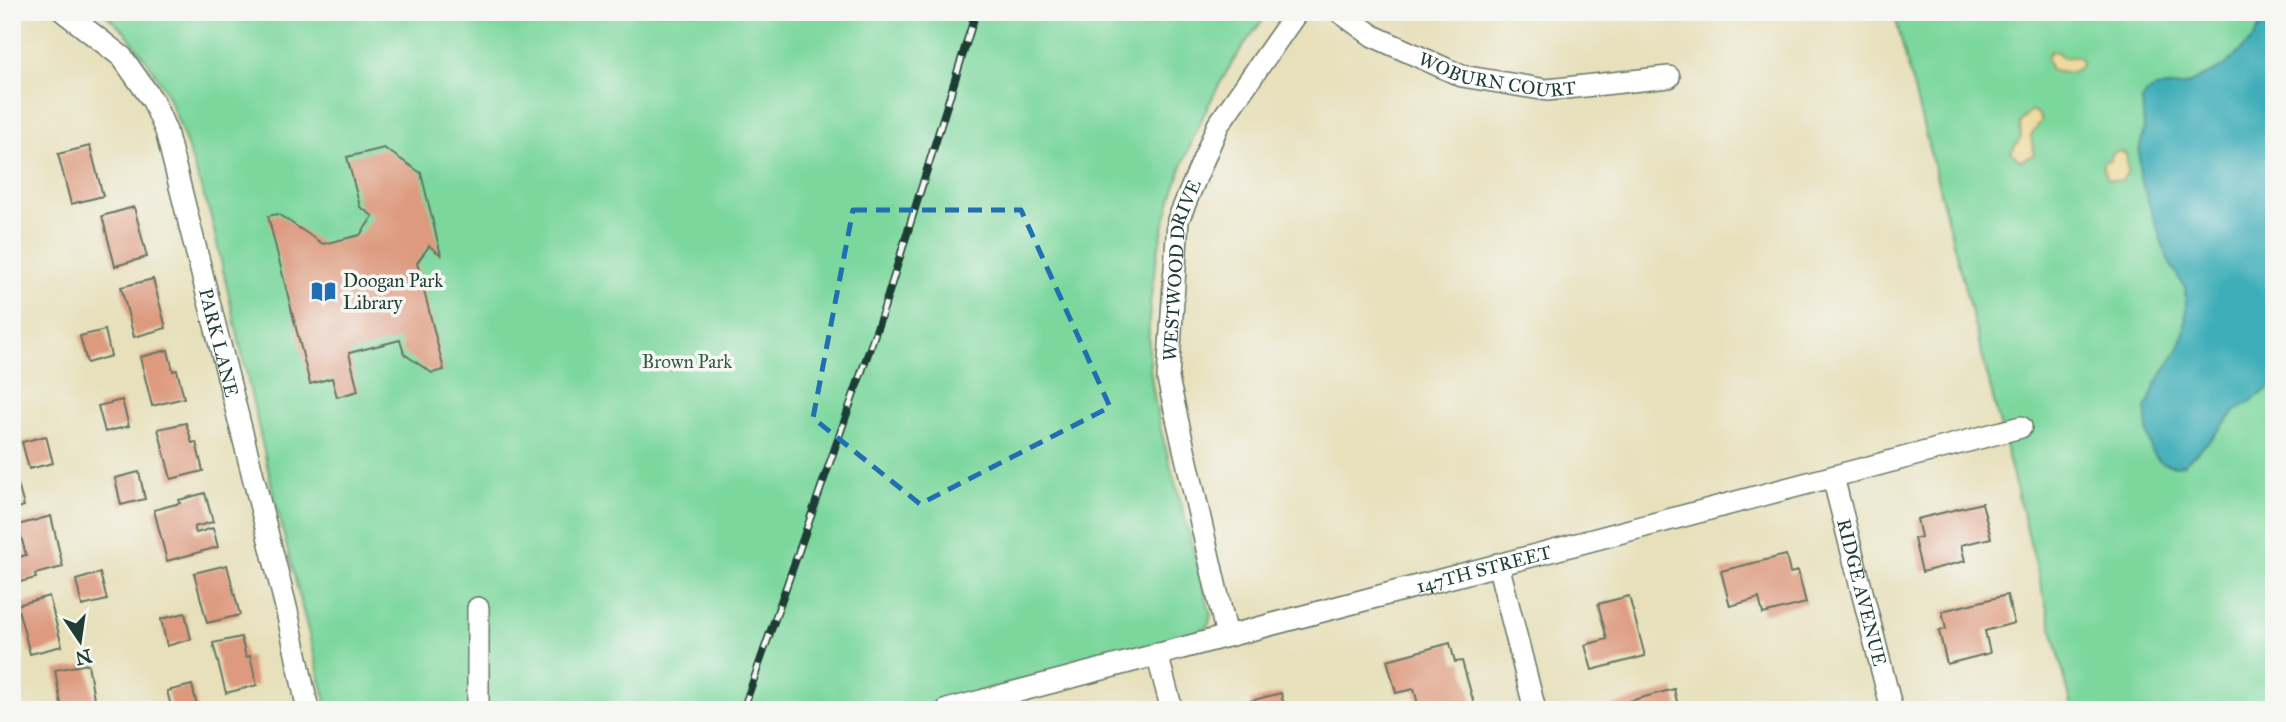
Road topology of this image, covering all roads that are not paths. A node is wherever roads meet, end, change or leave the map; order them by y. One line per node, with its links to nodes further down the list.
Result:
1 (64, 12): 11 (street, PARK LANE)
2 (1297, 12): 9 (street, WESTWOOD DRIVE)
3 (1340, 12): 4 (street, WOBURN COURT)
4 (1670, 77)
5 (2021, 427): 6 (street, 147TH STREET)
6 (1833, 477): 7 (street, 147TH STREET); 16 (street, RIDGE AVENUE)
7 (1498, 565): 9 (street, 147TH STREET); 15 (street)
8 (478, 608): 12 (street)
9 (1227, 636): 10 (street, 147TH STREET)
10 (1157, 654): 13 (street, 147TH STREET); 14 (street)
11 (308, 710)
12 (478, 710)
13 (947, 710)
14 (1172, 710)
15 (1535, 710)
16 (1892, 710)

